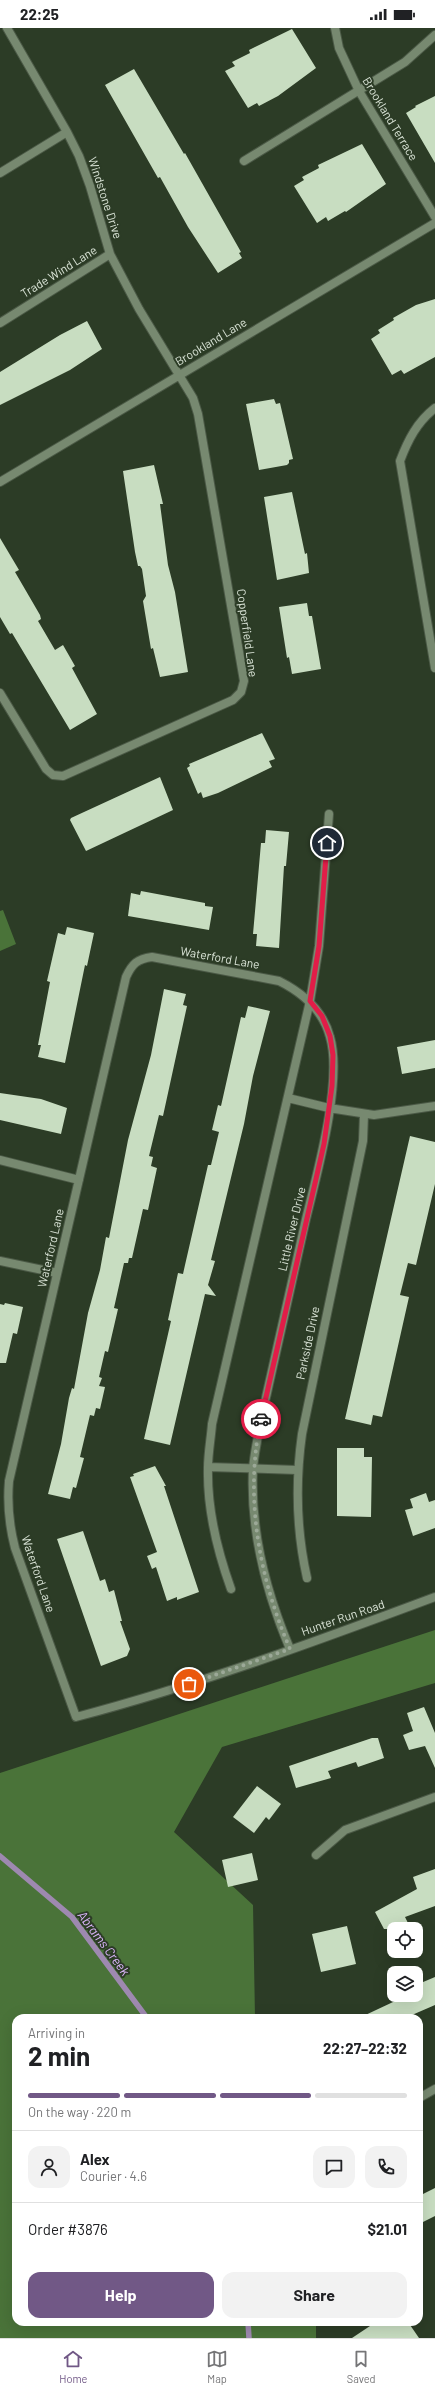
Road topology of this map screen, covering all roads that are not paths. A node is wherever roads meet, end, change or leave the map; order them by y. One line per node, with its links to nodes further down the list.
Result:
1 (7, 28): 5 (street, Windstone Drive)
2 (335, 28): 4 (street, Brookland Terrace)
3 (435, 35): 4 (street)
4 (359, 91): 6 (street); 8 (street, Brookland Terrace)
5 (67, 132): 7 (street); 10 (street, Windstone Drive)
6 (244, 161)
7 (0, 174)
8 (435, 217)
9 (435, 223): 12 (street, Brookland Lane)
10 (110, 254): 11 (street, Trade Wind Lane); 12 (street, Windstone Drive)
11 (0, 323)
12 (179, 375): 14 (street, Brookland Lane); 16 (street, Copperfield Lane)
13 (435, 408): 15 (street)
14 (0, 482)
15 (435, 668)
16 (0, 693)
17 (329, 814): 18 (street)
18 (310, 1001): 19 (street); 21 (street, Little River Drive); 24 (street, Waterford Lane)
19 (288, 1098): 21 (street); 27 (street)
20 (435, 1106): 22 (street)
21 (329, 1108): 22 (street); 28 (street, Little River Drive)
22 (364, 1114): 29 (street, Parkside Drive)
23 (0, 1160): 24 (street)
24 (79, 1180): 26 (street, Waterford Lane)
25 (0, 1261): 26 (street)
26 (57, 1272): 34 (street, Waterford Lane)
27 (208, 1467): 28 (street); 31 (street)
28 (253, 1468): 29 (street); 33 (street, Little River Drive)
29 (297, 1470): 30 (street, Parkside Drive)
30 (307, 1578)
31 (231, 1589)
32 (435, 1597): 33 (street, Hunter Run Road)
33 (290, 1649): 34 (street, Hunter Run Road)
34 (76, 1717)
35 (435, 1796): 36 (street)
36 (316, 1855)
37 (435, 2089): 38 (street)
38 (423, 2096)

